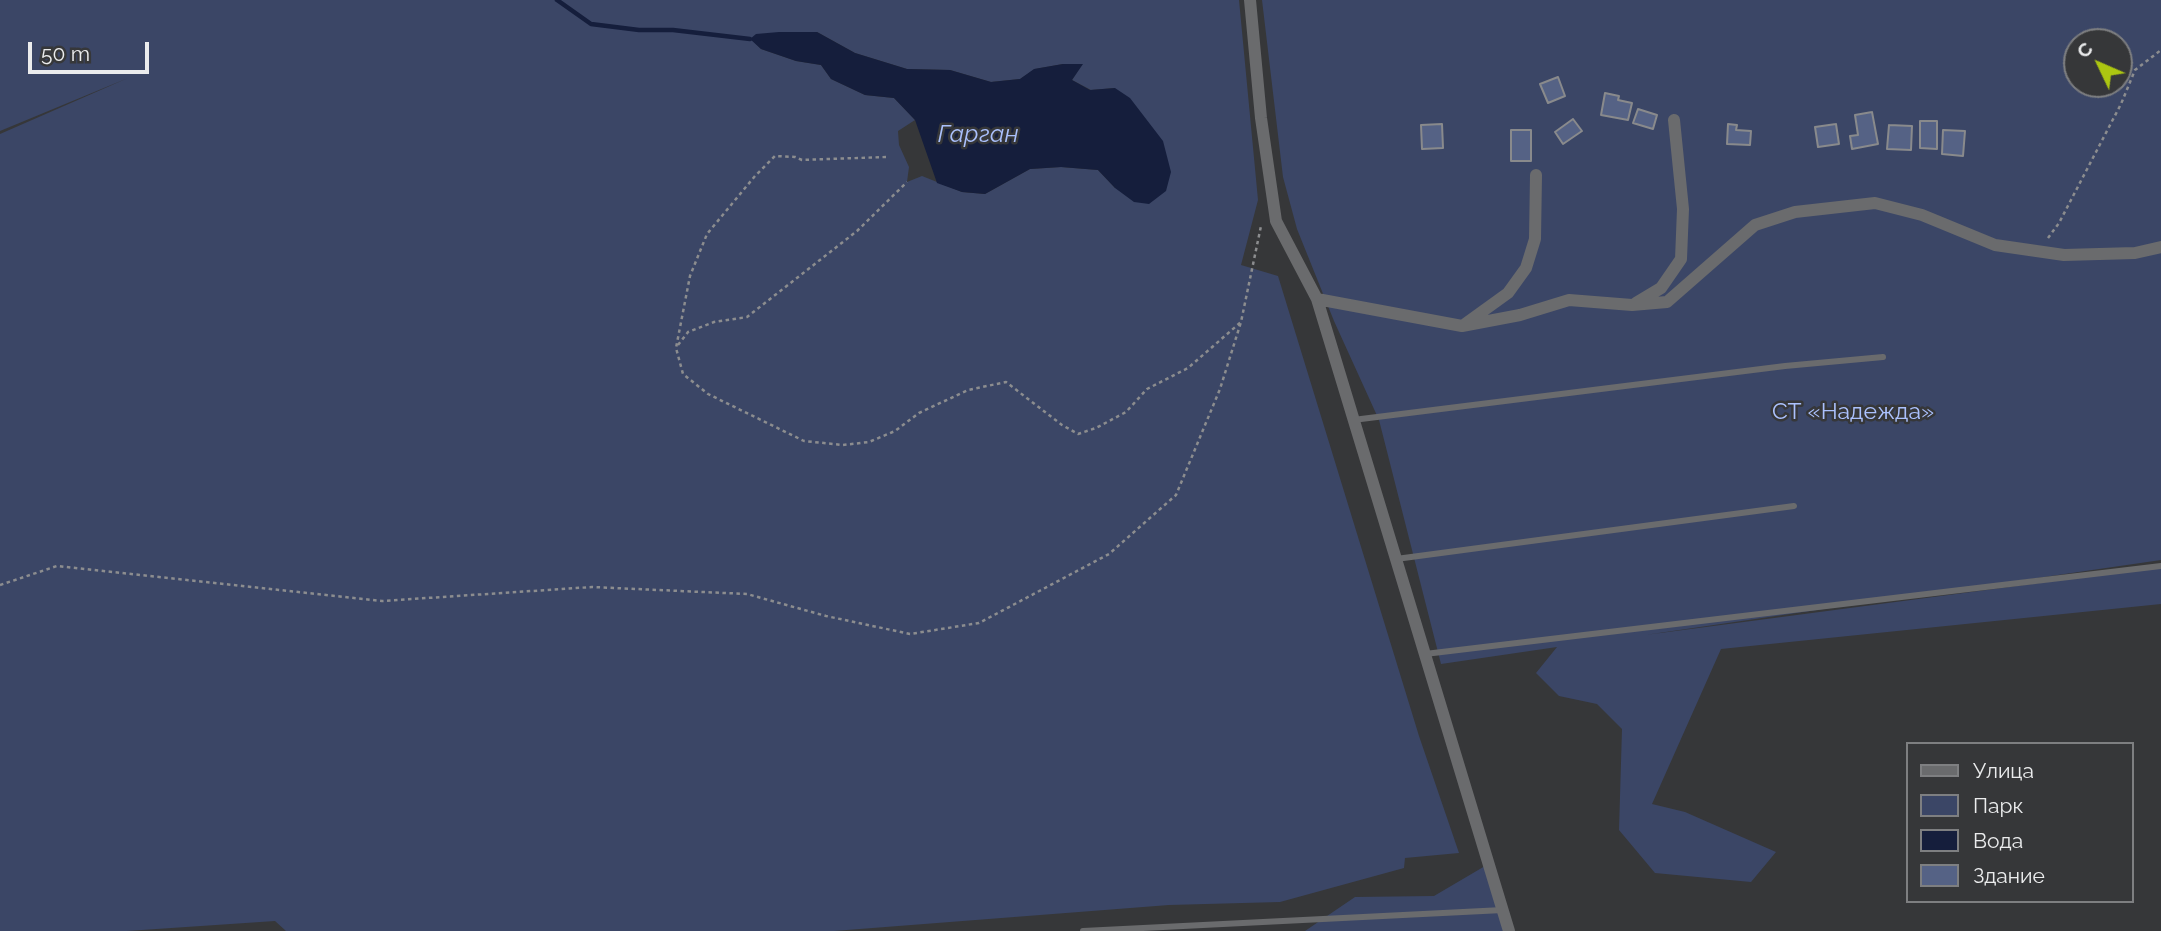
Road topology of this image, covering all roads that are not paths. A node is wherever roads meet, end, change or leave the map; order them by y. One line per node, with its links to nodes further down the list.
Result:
1 (1250, 0): 5 (street)
2 (1674, 120): 6 (street)
3 (1536, 175): 7 (street)
4 (2161, 247): 6 (street)
5 (1317, 299): 7 (street); 9 (street)
6 (1632, 304): 7 (street)
7 (1462, 326)
8 (1884, 357): 9 (lane)
9 (1353, 420): 11 (street)
10 (1794, 506): 11 (lane)
11 (1396, 559): 13 (street)
12 (2161, 566): 13 (lane)
13 (1425, 654): 14 (street)
14 (1503, 910): 15 (lane); 17 (street)
15 (1207, 928): 16 (lane)
16 (1083, 931)
17 (1509, 931)

